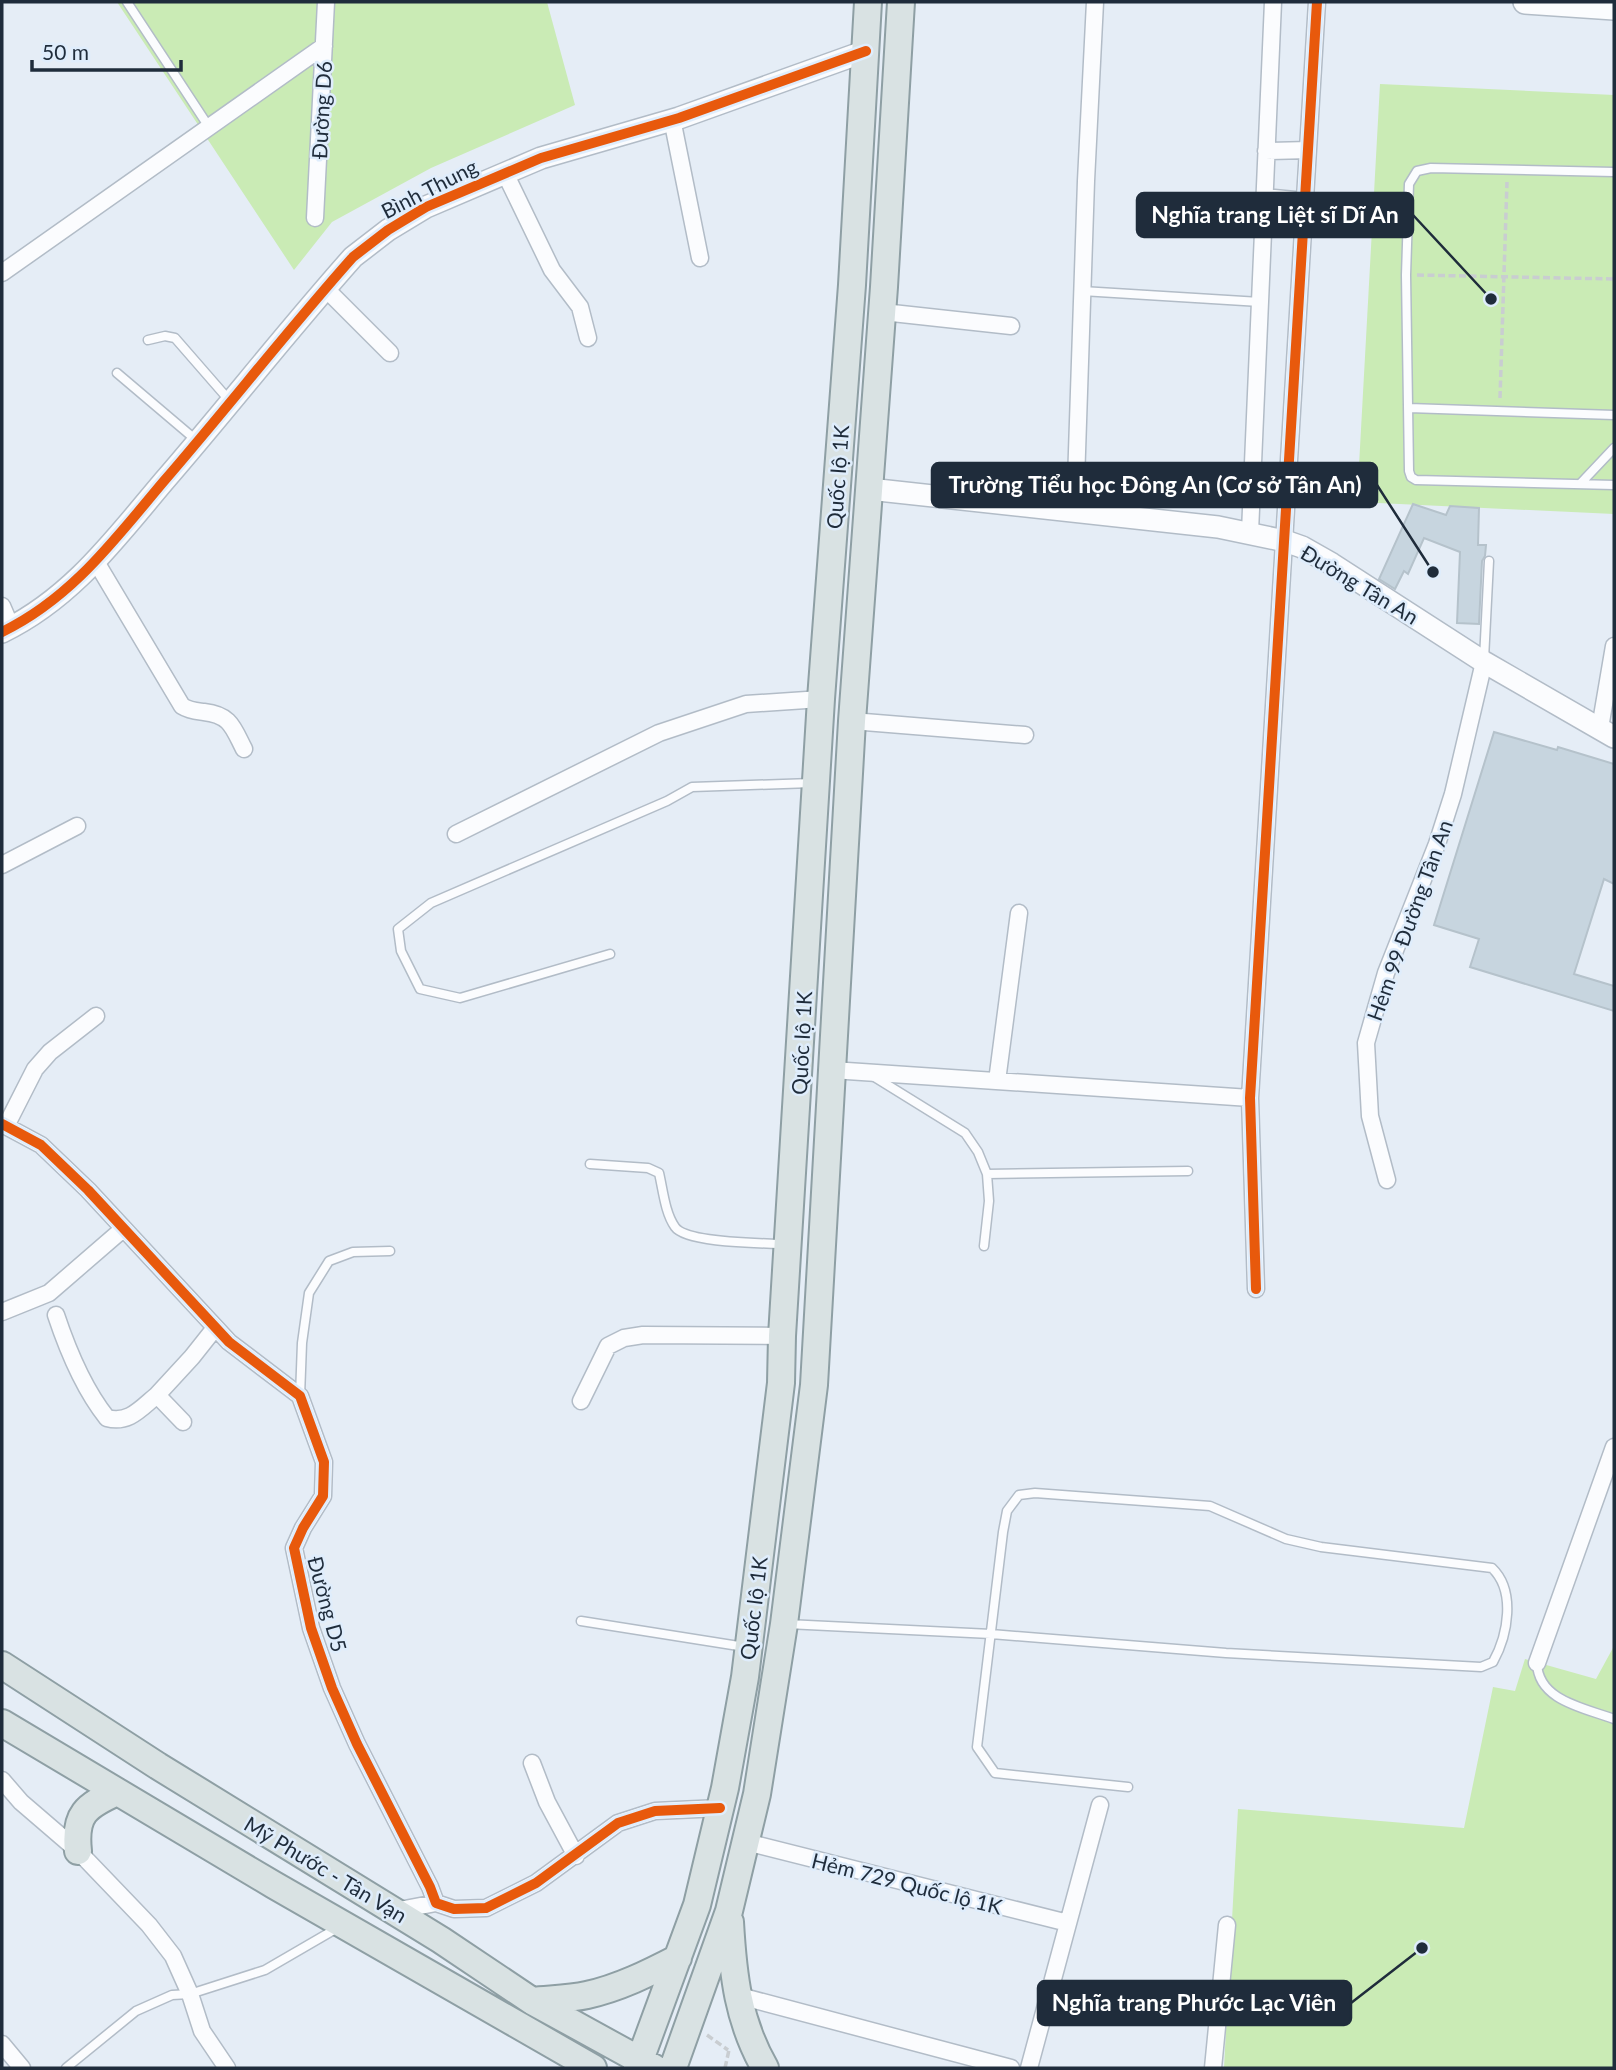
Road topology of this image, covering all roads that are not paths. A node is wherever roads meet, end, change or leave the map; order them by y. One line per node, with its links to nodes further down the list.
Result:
1 (127, 2): 15 (lane)
2 (326, 2): 12 (street, Đường D6)
3 (868, 2): 13 (main road, Quốc lộ 1K)
4 (901, 2): 11 (main road, Quốc lộ 1K)
5 (1095, 2): 26 (street)
6 (1273, 2): 17 (street)
7 (1317, 2): 16 (street)
8 (1525, 2): 9 (main road)
9 (1536, 2): 10 (main road)
10 (1614, 8)
11 (900, 34): 13 (main road); 28 (main road, Quốc lộ 1K)
12 (324, 46): 15 (street); 22 (street, Đường D6)
13 (866, 51): 14 (street, Bình Thung); 40 (main road, Quốc lộ 1K)
14 (672, 120): 19 (street, Bình Thung); 23 (street)
15 (209, 127): 24 (street)
16 (1308, 150): 17 (street); 21 (street)
17 (1266, 151): 20 (street)
18 (1614, 172): 35 (lane)
19 (505, 173): 25 (street, Bình Thung); 30 (street)
20 (1264, 197): 21 (street); 27 (street)
21 (1305, 201): 45 (street)
22 (315, 218)
23 (700, 258)
24 (2, 273)
25 (325, 288): 32 (street); 34 (street, Bình Thung)
26 (1082, 291): 27 (lane); 43 (street)
27 (1260, 302): 44 (street)
28 (883, 312): 29 (street); 42 (main road, Quốc lộ 1K)
29 (1011, 326)
30 (588, 338)
31 (148, 340): 34 (lane)
32 (390, 353)
33 (117, 373): 37 (lane)
34 (231, 403): 37 (street, Bình Thung)
35 (1409, 408): 36 (lane); 39 (lane)
36 (1614, 415)
37 (198, 442): 46 (street, Bình Thung)
38 (1614, 448): 39 (lane)
39 (1580, 484): 41 (lane)
40 (836, 485): 42 (main road); 52 (main road, Quốc lộ 1K)
41 (1614, 485)
42 (869, 489): 43 (street, Đường Tân An); 53 (main road, Quốc lộ 1K)
43 (1075, 512): 44 (street, Đường Tân An)
44 (1250, 532): 45 (street, Đường Tân An)
45 (1285, 541): 51 (street, Đường Tân An); 67 (street)
46 (95, 561): 49 (street, Bình Thung); 56 (street)
47 (1489, 561): 51 (lane)
48 (2, 606): 49 (street)
49 (6, 630)
50 (1614, 646): 54 (street)
51 (1484, 662): 54 (street, Đường Tân An); 72 (street, Hẻm 99 Đường Tân An)
52 (821, 699): 57 (main road, Quốc lộ 1K); 59 (street)
53 (852, 721): 55 (street); 64 (main road, Quốc lộ 1K)
54 (1607, 732)
55 (1025, 735)
56 (244, 750)
57 (816, 782): 62 (lane); 74 (main road, Quốc lộ 1K)
58 (76, 826): 60 (street)
59 (456, 834)
60 (2, 865)
61 (1019, 913): 66 (street)
62 (610, 954)
63 (96, 1016): 68 (street)
64 (832, 1070): 65 (street); 88 (main road, Quốc lộ 1K)
65 (868, 1072): 66 (street); 71 (lane)
66 (997, 1081): 67 (street)
67 (1250, 1098): 77 (street)
68 (4, 1125): 73 (street)
69 (590, 1164): 74 (lane)
70 (1188, 1171): 71 (lane)
71 (987, 1174): 75 (lane)
72 (1387, 1180)
73 (123, 1229): 78 (street); 80 (street)
74 (789, 1245): 81 (main road, Quốc lộ 1K)
75 (984, 1246)
76 (390, 1251): 83 (lane)
77 (1256, 1289)
78 (2, 1312)
79 (56, 1315): 82 (street)
80 (215, 1328): 82 (street); 83 (street)
81 (782, 1336): 84 (street); 90 (main road, Quốc lộ 1K)
82 (157, 1395): 85 (street)
83 (300, 1396): 104 (street, Đường D5)
84 (581, 1401)
85 (183, 1422)
86 (1614, 1447): 91 (street)
87 (581, 1621): 90 (lane)
88 (784, 1624): 89 (lane); 101 (main road, Quốc lộ 1K)
89 (991, 1634): 89 (lane); 97 (lane)
90 (748, 1647): 100 (main road, Quốc lộ 1K)
91 (1538, 1663): 93 (lane)
92 (2, 1665): 105 (main road, Mỹ Phước - Tân Vạn)
93 (1614, 1719)
94 (2, 1723): 98 (main road, Mỹ Phước - Tân Vạn)
95 (532, 1763): 103 (street)
96 (2, 1780): 102 (street)
97 (1128, 1787)
98 (117, 1792): 102 (main road); 108 (main road, Mỹ Phước - Tân Vạn)
99 (1100, 1805): 107 (street)
100 (720, 1808): 103 (street); 110 (main road, Quốc lộ 1K)
101 (746, 1842): 106 (main road, Quốc lộ 1K); 107 (street, Hẻm 729 Quốc lộ 1K)
102 (78, 1851): 111 (street)
103 (576, 1856): 104 (street)
104 (436, 1903): 105 (street)
105 (394, 1911): 113 (main road, Mỹ Phước - Tân Vạn)
106 (729, 1911): 112 (main road); 122 (main road, Quốc lộ 1K)
107 (1068, 1923): 125 (street)
108 (344, 1924): 111 (lane); 114 (main road, Mỹ Phước - Tân Vạn)
109 (1227, 1925): 126 (street)
110 (678, 1958): 113 (main road); 116 (main road, Quốc lộ 1K)
111 (190, 1994): 118 (lane); 119 (street)
112 (736, 1995): 123 (main road); 124 (street)
113 (532, 2001): 116 (main road, Mỹ Phước - Tân Vạn)
114 (519, 2026): 120 (main road); 121 (main road, Mỹ Phước - Tân Vạn)
115 (2, 2044): 117 (street)
116 (644, 2066)
117 (22, 2068)
118 (66, 2068)
119 (227, 2068)
120 (551, 2068)
121 (593, 2068)
122 (673, 2068)
123 (765, 2068)
124 (1011, 2068)
125 (1030, 2068)
126 (1213, 2068)

